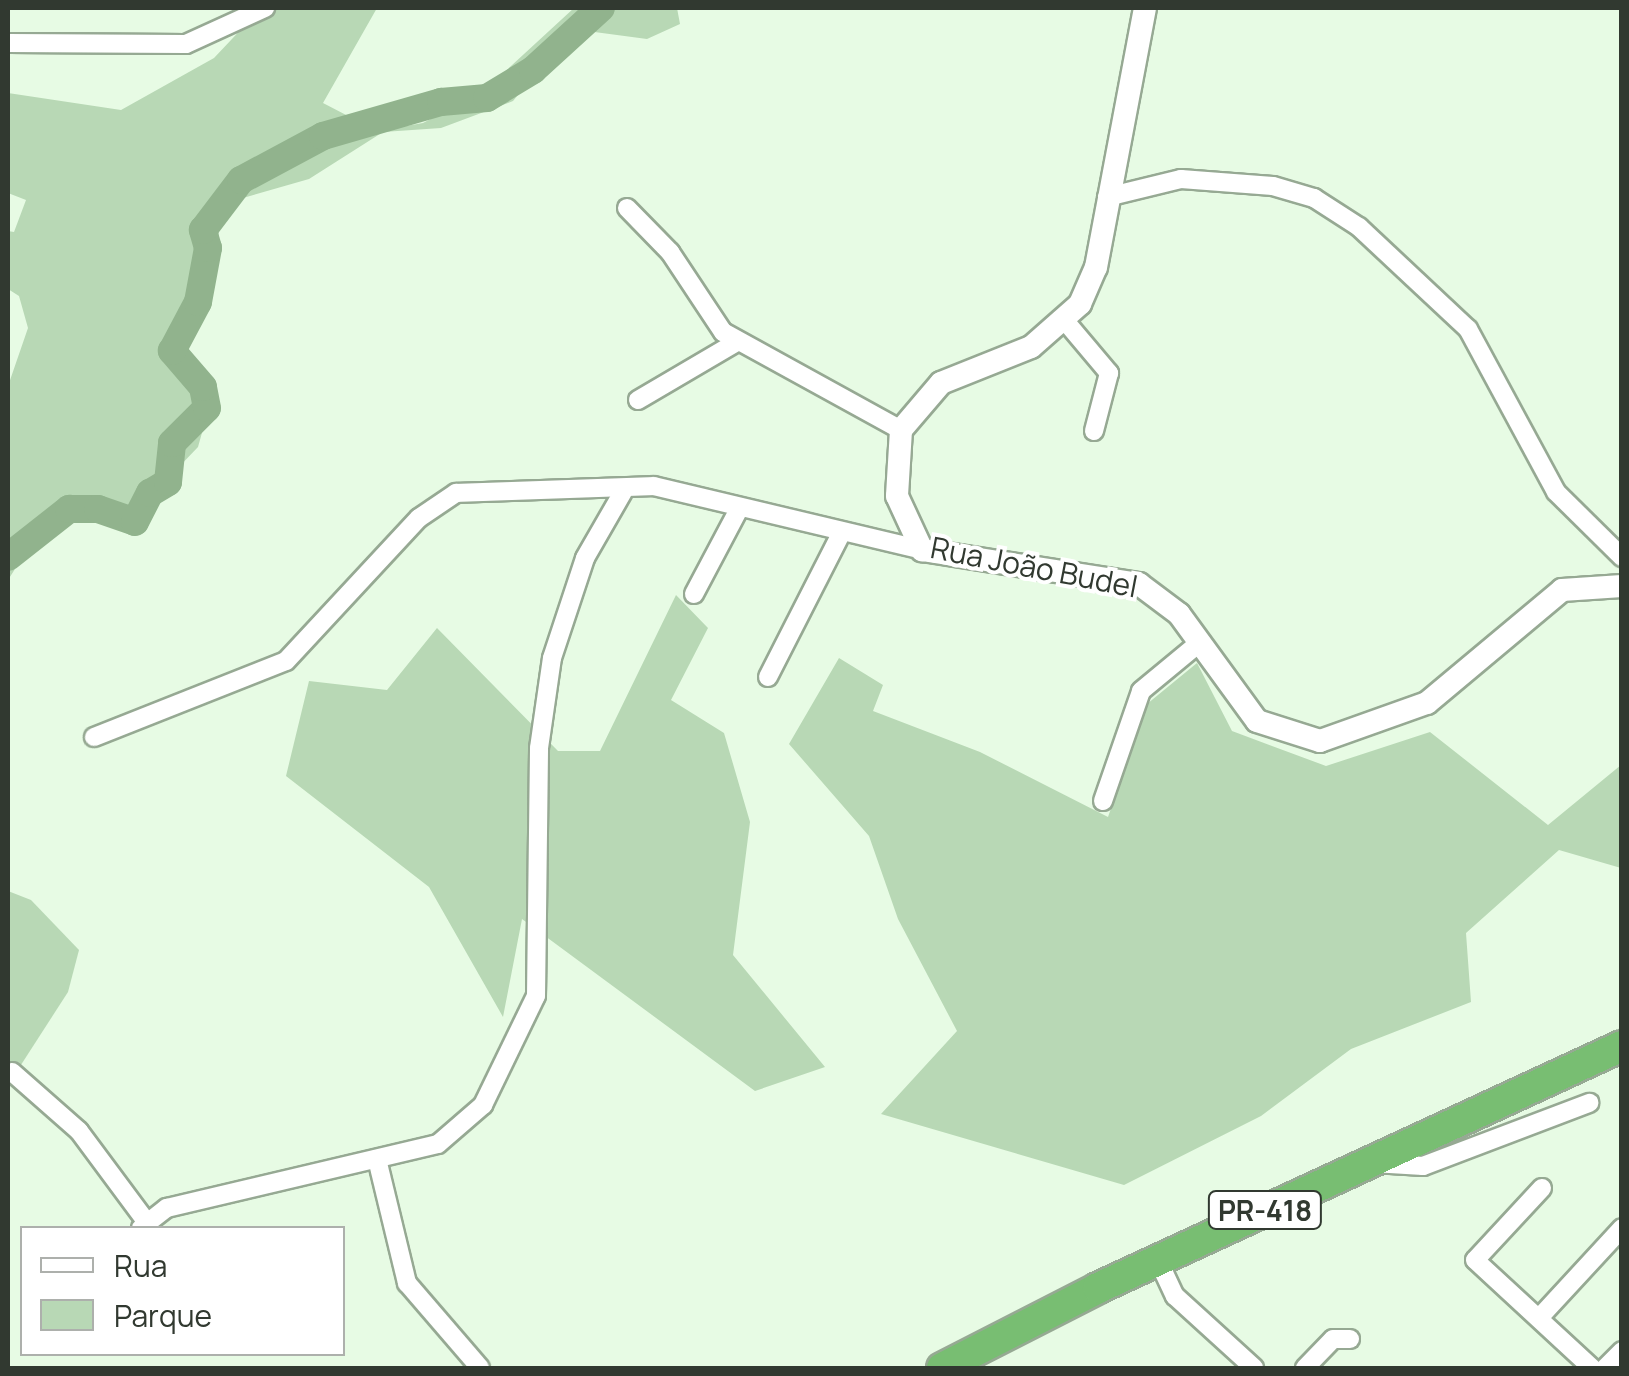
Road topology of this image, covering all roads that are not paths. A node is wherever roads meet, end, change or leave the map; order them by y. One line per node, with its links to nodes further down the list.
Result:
1 (265, 8): 4 (street)
2 (1145, 8): 6 (street)
3 (8, 43): 4 (street)
4 (56, 45): 5 (street)
5 (8, 55)
6 (1106, 197): 8 (street); 17 (street)
7 (627, 208): 9 (street)
8 (1066, 322): 11 (street); 12 (street)
9 (736, 342): 10 (street); 11 (street)
10 (638, 400)
11 (900, 430): 16 (street, Rua João Budel)
12 (1094, 431)
13 (623, 492): 14 (street); 22 (street); 27 (street)
14 (739, 509): 15 (street); 19 (street)
15 (842, 534): 16 (street); 21 (street)
16 (922, 550): 20 (street, Rua João Budel)
17 (1622, 557)
18 (1622, 586): 20 (street, Rua João Budel)
19 (694, 594)
20 (1199, 643): 23 (street)
21 (768, 677)
22 (94, 738)
23 (1103, 802)
24 (1622, 1042): 28 (highway, PR-418)
25 (12, 1072): 30 (street)
26 (1589, 1103): 28 (street)
27 (378, 1159): 30 (street); 36 (street)
28 (1368, 1162): 32 (highway, PR-418)
29 (1542, 1188): 33 (street)
30 (143, 1224)
31 (1622, 1228): 33 (street)
32 (1158, 1260): 37 (highway, PR-418); 38 (street)
33 (1538, 1318): 40 (street)
34 (1350, 1339): 39 (street)
35 (1622, 1350): 41 (street)
36 (480, 1368)
37 (942, 1368)
38 (1254, 1368)
39 (1306, 1368)
40 (1592, 1368)
41 (1605, 1368)

